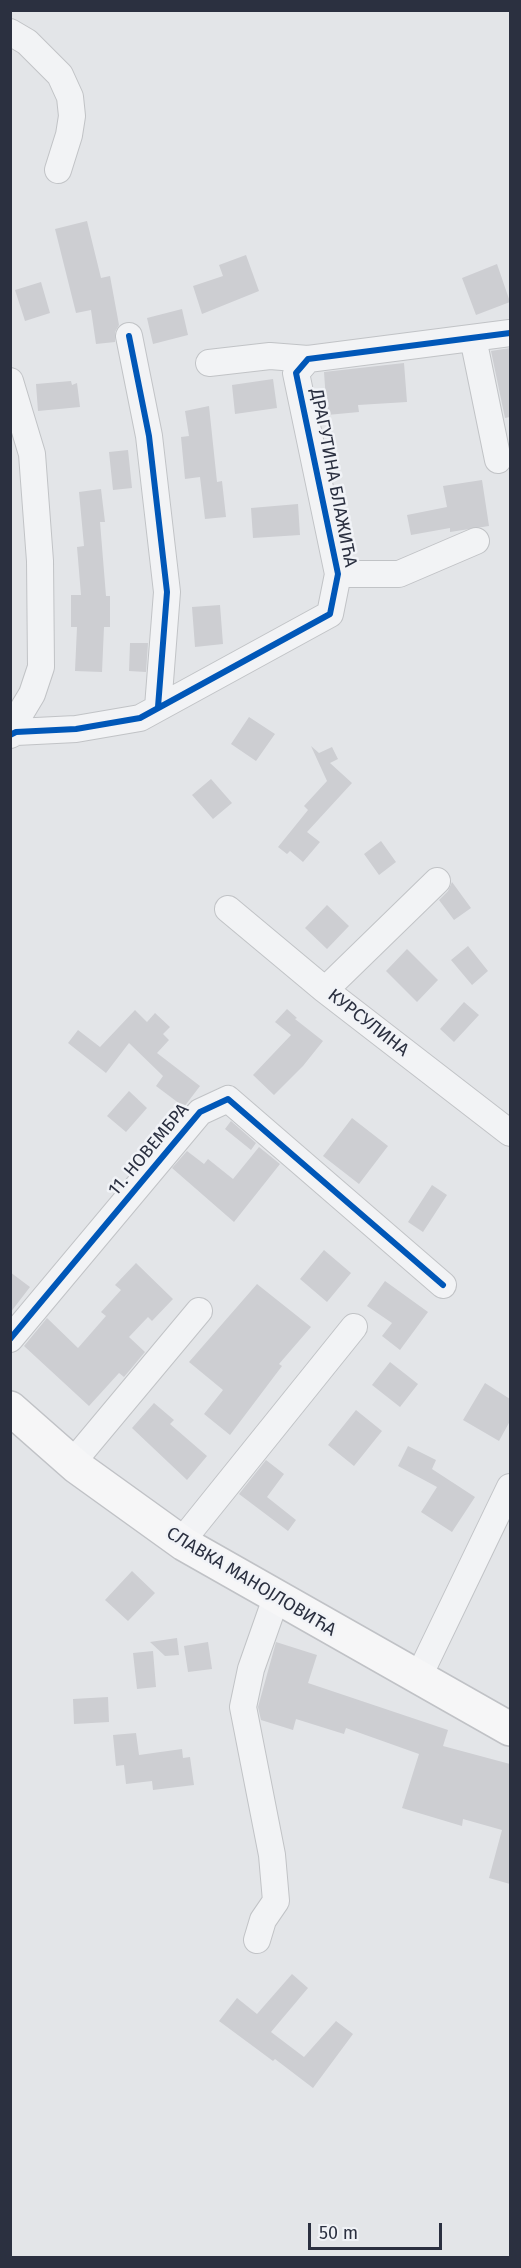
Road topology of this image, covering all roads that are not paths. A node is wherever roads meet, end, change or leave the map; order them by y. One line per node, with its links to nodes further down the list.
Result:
1 (10, 32): 2 (street)
2 (58, 170)
3 (510, 333): 5 (street)
4 (129, 336): 12 (street)
5 (473, 338): 6 (street); 9 (street)
6 (308, 359): 7 (street); 11 (street, ДРАГУТИНА БЛАЖИЋА)
7 (209, 363)
8 (10, 381): 13 (street)
9 (498, 460)
10 (476, 541): 11 (street)
11 (338, 574): 12 (street, ДРАГУТИНА БЛАЖИЋА)
12 (158, 707): 13 (street, ДРАГУТИНА БЛАЖИЋА)
13 (13, 721)
14 (437, 881): 16 (street)
15 (228, 909): 16 (street, КУРСУЛИНА)
16 (326, 990): 17 (street, КУРСУЛИНА)
17 (510, 1133)
18 (443, 1285): 21 (street, 11. НОВЕМБРА)
19 (199, 1311): 23 (street)
20 (354, 1327): 25 (street)
21 (10, 1339)
22 (15, 1421): 23 (main road, СЛАВКА МАНОЈЛОВИЋА)
23 (72, 1463): 25 (main road, СЛАВКА МАНОЈЛОВИЋА)
24 (510, 1487): 27 (street)
25 (180, 1542): 26 (main road, СЛАВКА МАНОЈЛОВИЋА)
26 (276, 1598): 27 (main road, СЛАВКА МАНОЈЛОВИЋА); 29 (street)
27 (418, 1678): 28 (main road, СЛАВКА МАНОЈЛОВИЋА)
28 (510, 1729)
29 (257, 1940)

